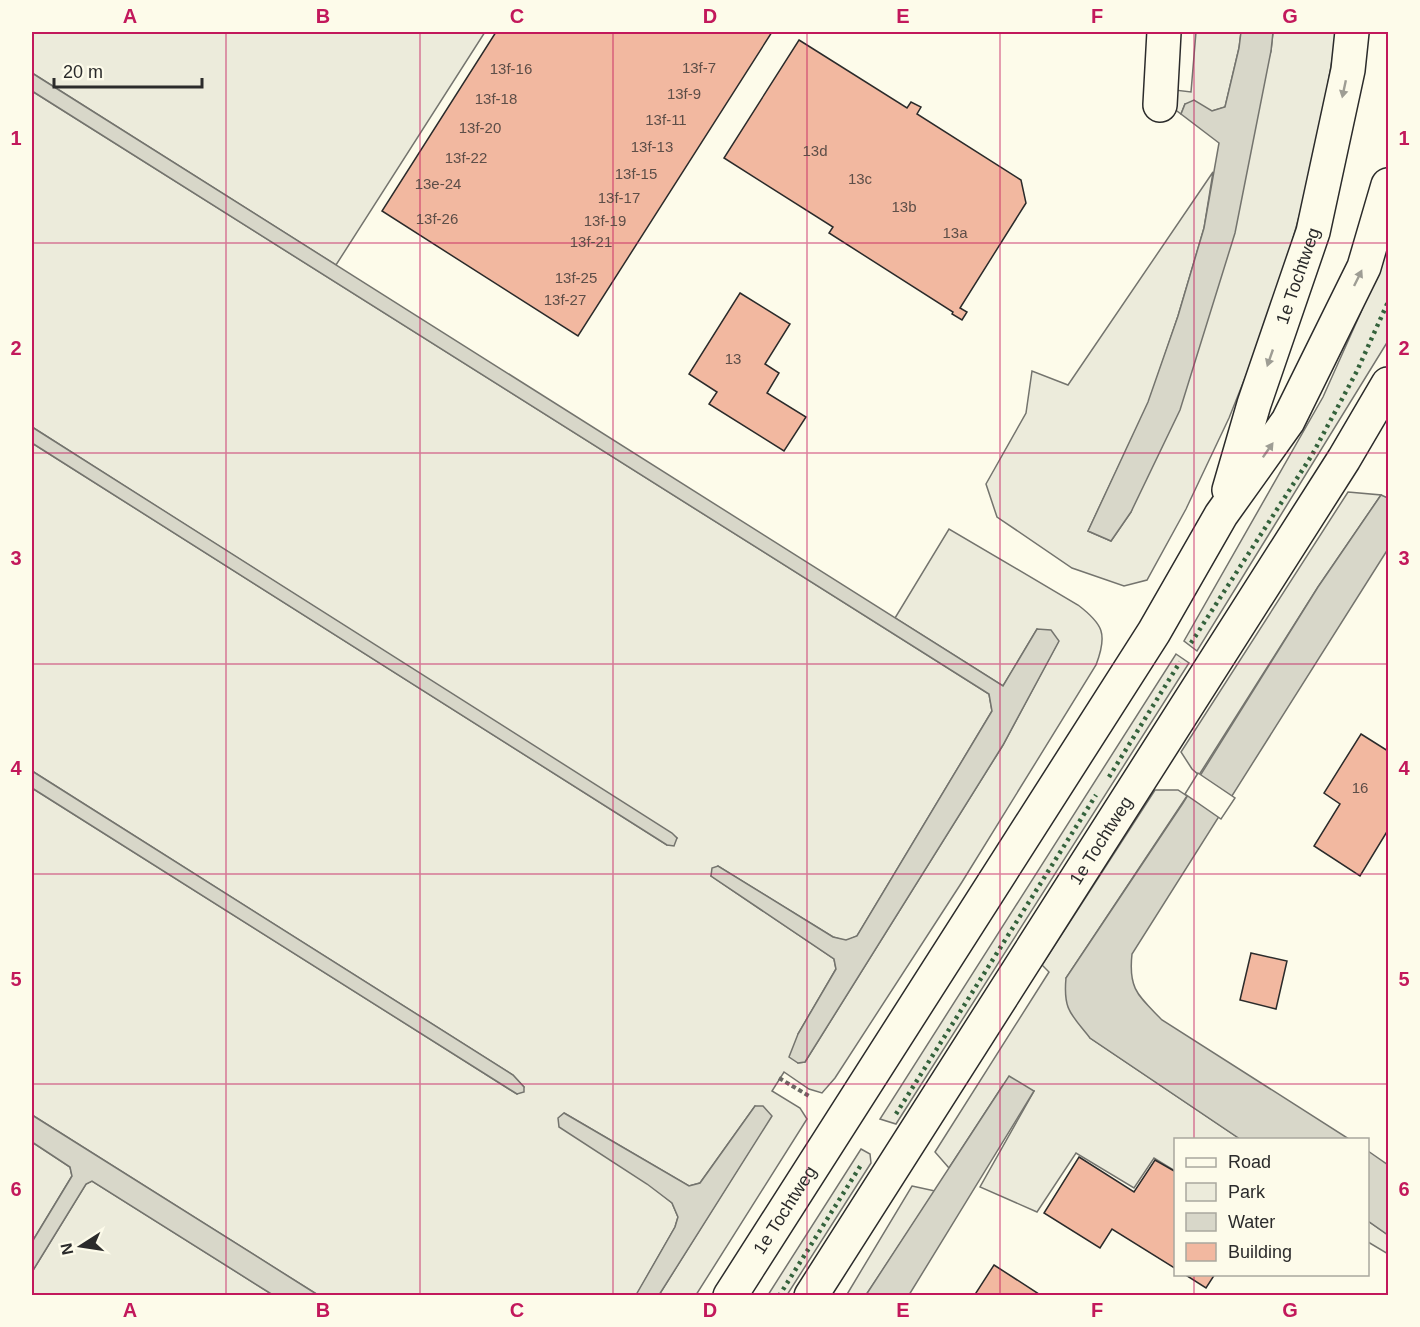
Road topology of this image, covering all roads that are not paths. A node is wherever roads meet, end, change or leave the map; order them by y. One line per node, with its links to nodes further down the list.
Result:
1 (1164, 32): 3 (main road)
2 (1352, 32): 6 (main road, 1e Tochtweg, one-way to 6)
3 (1160, 105)
4 (1389, 185): 6 (main road, 1e Tochtweg, one-way to 4)
5 (1389, 384): 8 (main road, 1e Tochtweg)
6 (1221, 515): 7 (main road, 1e Tochtweg)
7 (730, 1296)
8 (812, 1296)

